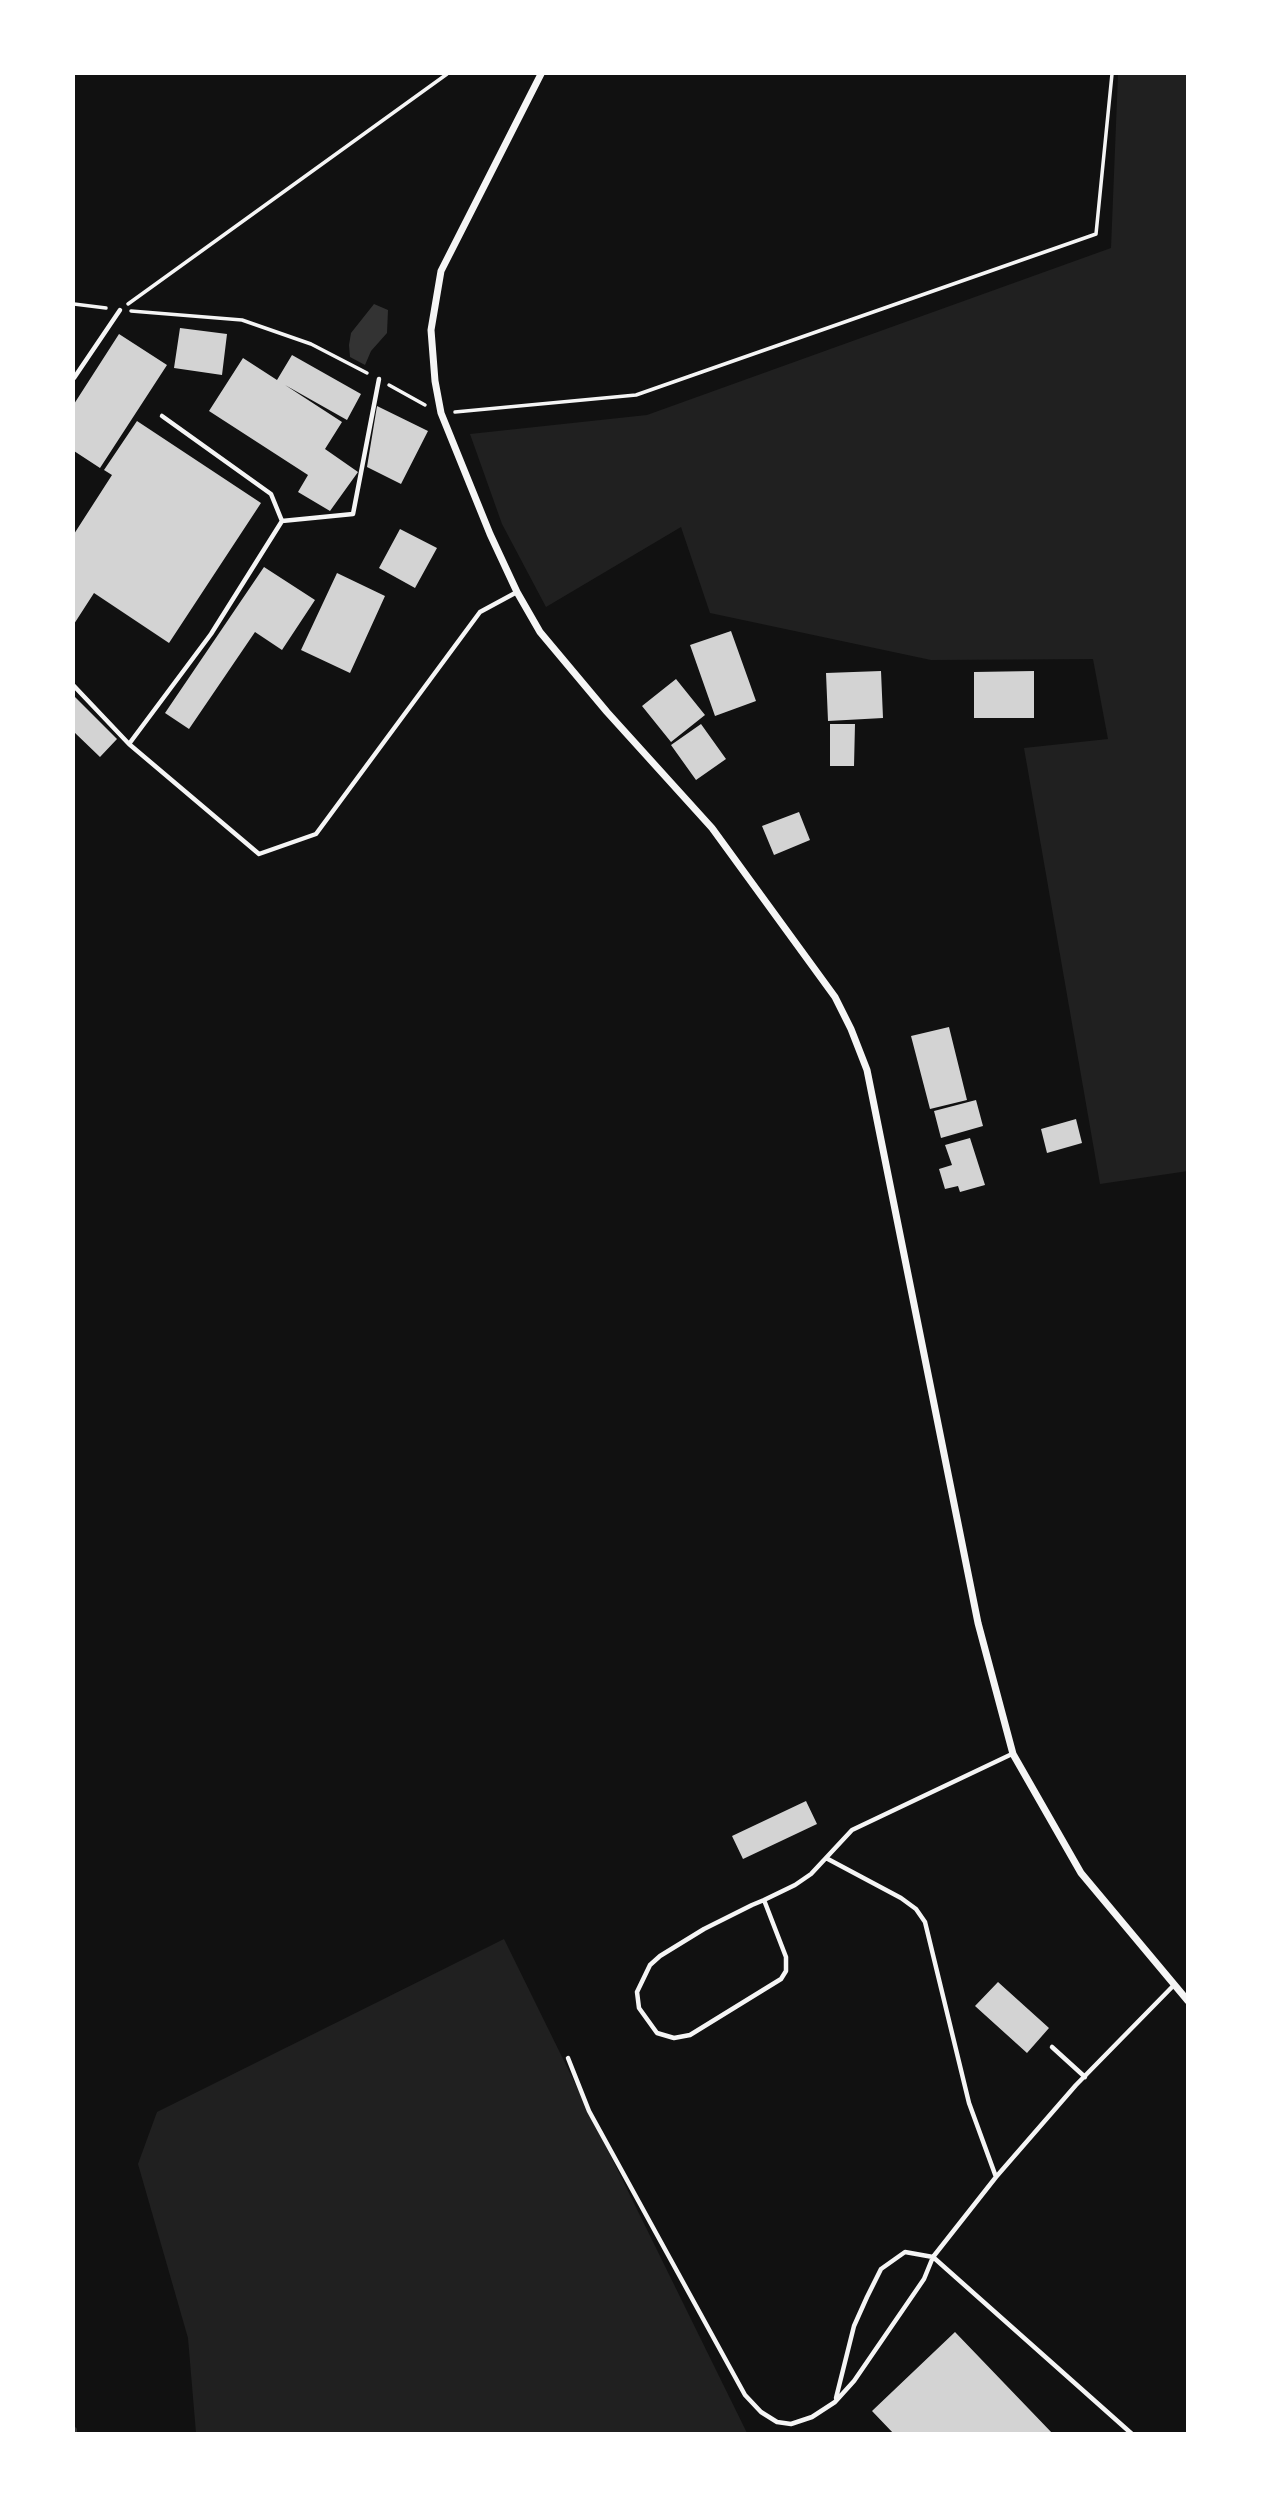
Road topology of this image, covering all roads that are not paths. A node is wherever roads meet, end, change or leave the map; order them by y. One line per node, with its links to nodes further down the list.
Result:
1 (541, 74): 7 (street)
2 (120, 310): 3 (lane)
3 (74, 378)
4 (379, 379): 6 (lane)
5 (162, 416): 6 (lane)
6 (282, 521): 9 (lane)
7 (517, 592): 9 (lane); 10 (street)
8 (74, 686): 9 (lane)
9 (129, 744)
10 (1013, 1754): 11 (lane); 13 (street)
11 (826, 1858): 12 (lane); 18 (lane)
12 (764, 1900): 12 (lane)
13 (1174, 1985): 14 (street); 17 (lane)
14 (1188, 2001)
15 (1052, 2047): 17 (lane)
16 (568, 2058): 20 (lane)
17 (1084, 2077): 18 (lane)
18 (996, 2177): 19 (lane)
19 (933, 2257): 20 (lane); 20 (lane); 21 (lane)
20 (835, 2402)
21 (1132, 2434)

